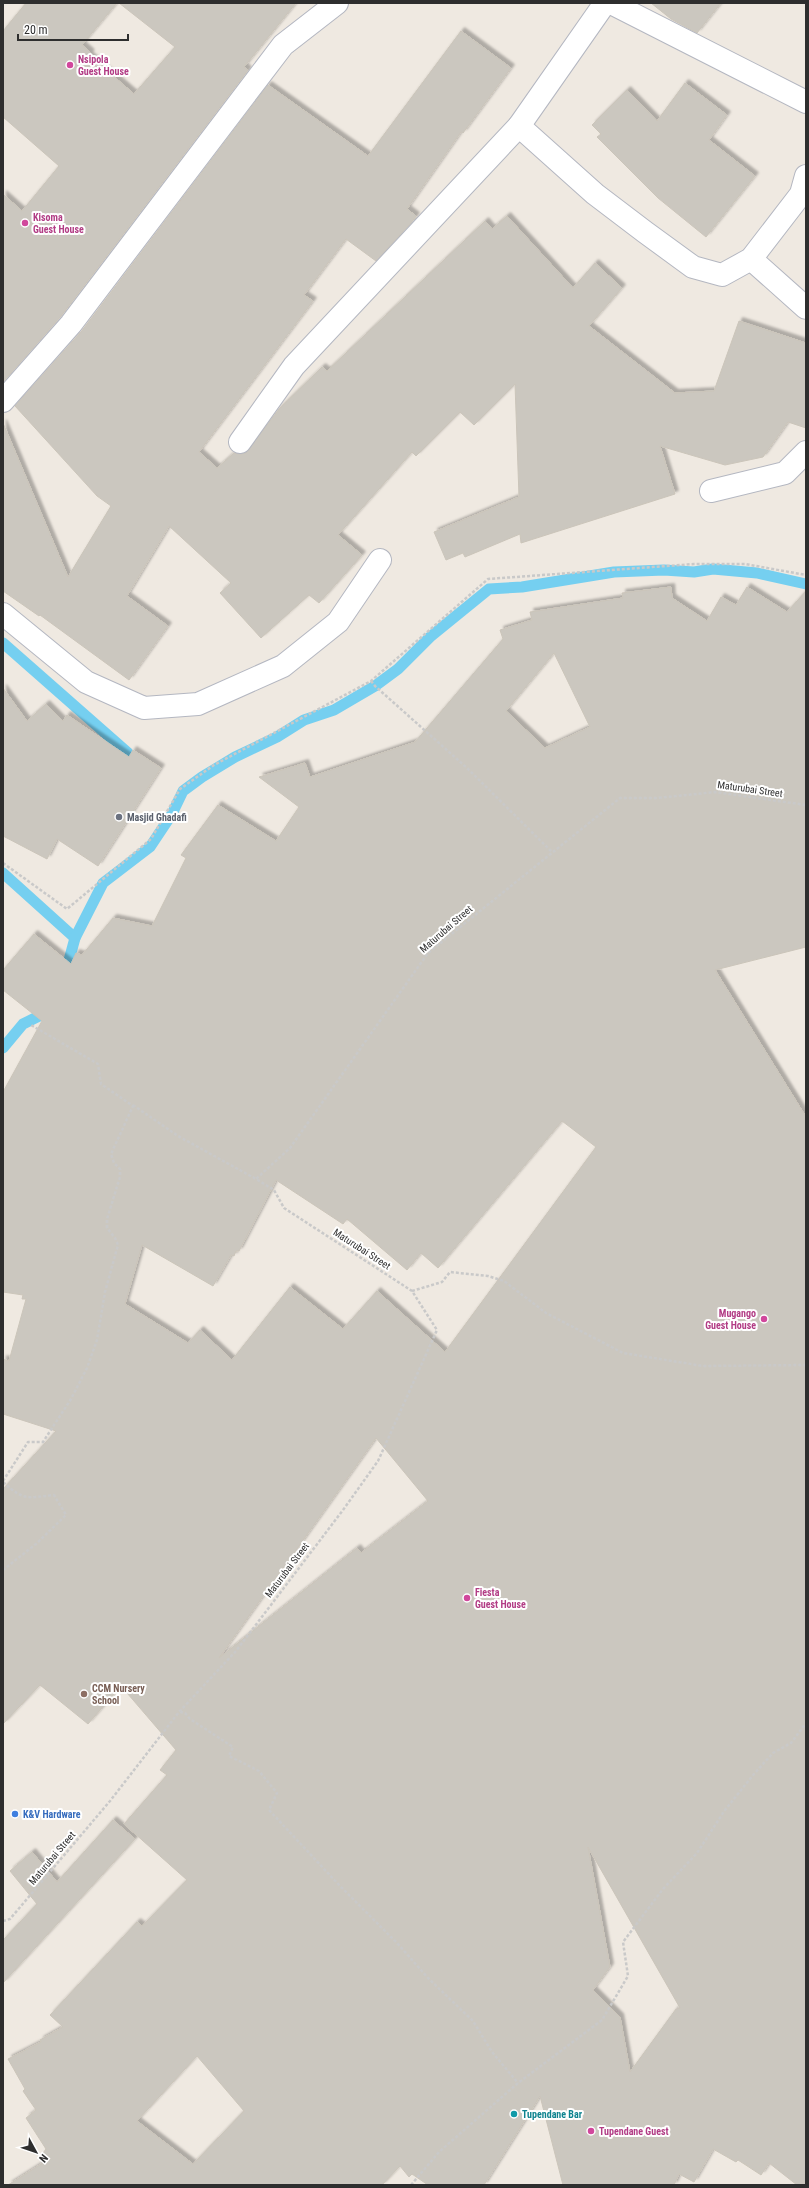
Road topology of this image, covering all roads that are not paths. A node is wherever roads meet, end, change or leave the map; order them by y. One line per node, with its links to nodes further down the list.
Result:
1 (338, 3): 9 (street)
2 (605, 3): 5 (street)
3 (611, 3): 4 (street)
4 (806, 102)
5 (519, 126): 7 (street); 10 (street)
6 (806, 176): 7 (street)
7 (751, 259): 8 (street)
8 (806, 308)
9 (3, 401)
10 (240, 442)
11 (806, 452): 12 (street)
12 (711, 491)
13 (380, 560): 14 (street)
14 (3, 614)

